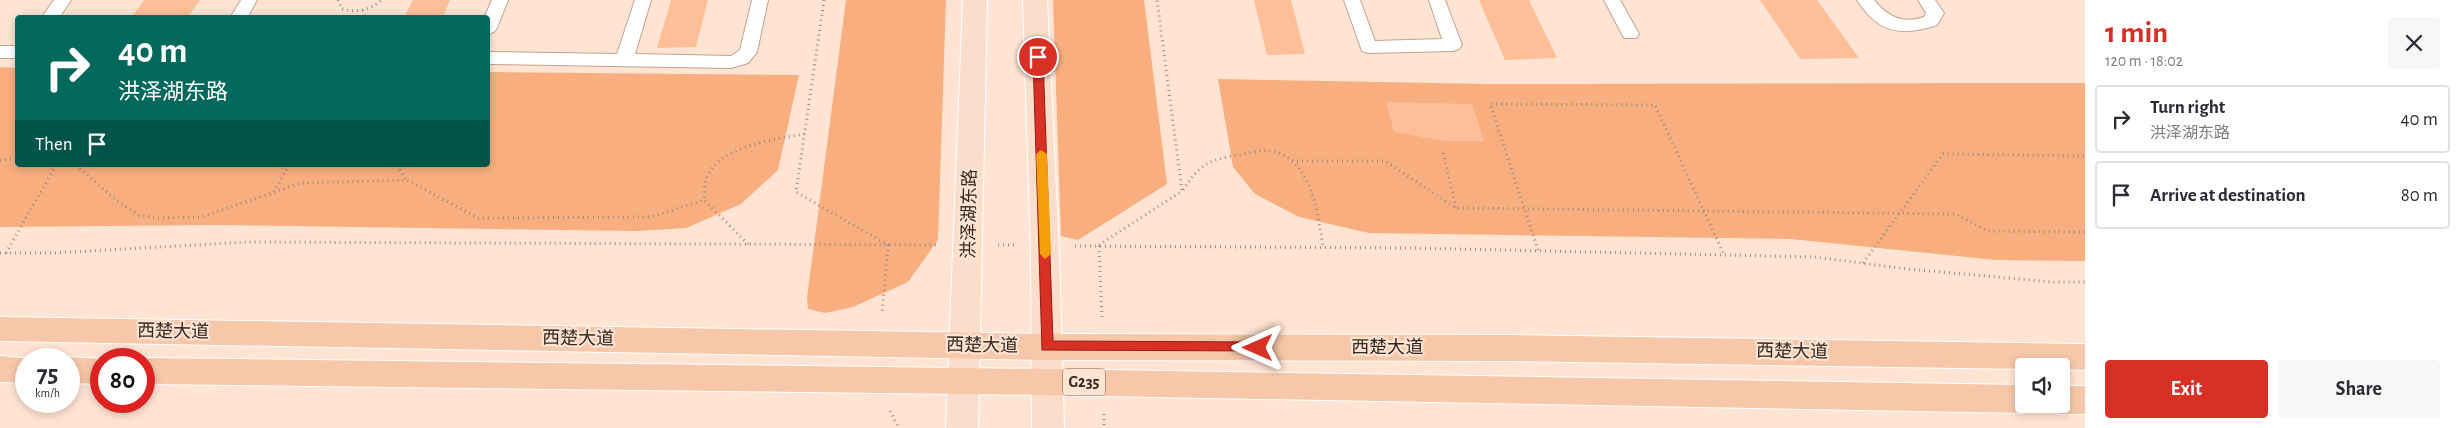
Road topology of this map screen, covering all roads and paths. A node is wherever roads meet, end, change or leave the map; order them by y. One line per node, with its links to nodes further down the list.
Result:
1 (63, 0): 18 (lane)
2 (250, 0): 19 (lane)
3 (338, 0): 17 (path)
4 (382, 0): 17 (path)
5 (500, 0): 21 (lane)
6 (643, 0): 26 (lane)
7 (760, 0): 26 (lane)
8 (824, 0): 27 (path)
9 (975, 0): 48 (main road, 洪泽湖东路)
10 (1035, 0): 49 (main road)
11 (1157, 0): 38 (path)
12 (1352, 0): 13 (lane)
13 (1437, 0)
14 (1612, 0): 22 (lane)
15 (1865, 0): 16 (lane)
16 (1926, 0)
17 (363, 10): 20 (path)
18 (51, 15)
19 (240, 15)
20 (364, 15)
21 (490, 23)
22 (1630, 34)
23 (0, 52): 24 (lane)
24 (15, 52)
25 (490, 58): 26 (lane)
26 (624, 60)
27 (804, 134): 40 (path); 47 (path)
28 (1443, 152): 41 (path)
29 (2085, 156): 44 (path)
30 (15, 158): 31 (path)
31 (0, 160)
32 (1292, 161): 38 (path); 41 (path); 51 (path)
33 (55, 167): 54 (path)
34 (78, 167): 39 (path)
35 (288, 167): 39 (path)
36 (400, 167): 37 (path)
37 (407, 180): 39 (path); 40 (path)
38 (1182, 191): 50 (path)
39 (274, 192)
40 (704, 200): 46 (path)
41 (1456, 208): 42 (path)
42 (1524, 208): 43 (path); 43 (path); 52 (path)
43 (1704, 211): 44 (path); 55 (path)
44 (1900, 213): 45 (path); 56 (path)
45 (2085, 232)
46 (748, 244): 47 (path); 54 (path)
47 (888, 245): 48 (path)
48 (969, 245): 49 (path); 59 (main road, 洪泽湖东路)
49 (1045, 245): 50 (path); 60 (main road)
50 (1099, 246): 51 (path)
51 (1323, 247): 52 (path)
52 (1538, 251): 55 (path)
53 (0, 253): 54 (path)
54 (6, 253)
55 (1724, 255): 56 (path)
56 (1863, 263): 57 (path)
57 (2085, 282)
58 (0, 329): 59 (highway, 西楚大道 / G235)
59 (966, 345): 60 (highway, 西楚大道 / G235); 65 (main road, 洪泽湖东路)
60 (1047, 347): 61 (highway, 西楚大道 / G235); 66 (main road)
61 (2085, 357)
62 (0, 369): 63 (highway)
63 (15, 370)
64 (155, 371): 65 (highway, 西楚大道 / G235)
65 (964, 381): 66 (highway, 西楚大道 / G235); 70 (main road, 洪泽湖东路)
66 (1047, 382): 67 (highway, 西楚大道 / G235); 71 (main road)
67 (2015, 399)
68 (2070, 400): 69 (highway)
69 (2085, 400)
70 (962, 428)
71 (1048, 428)

